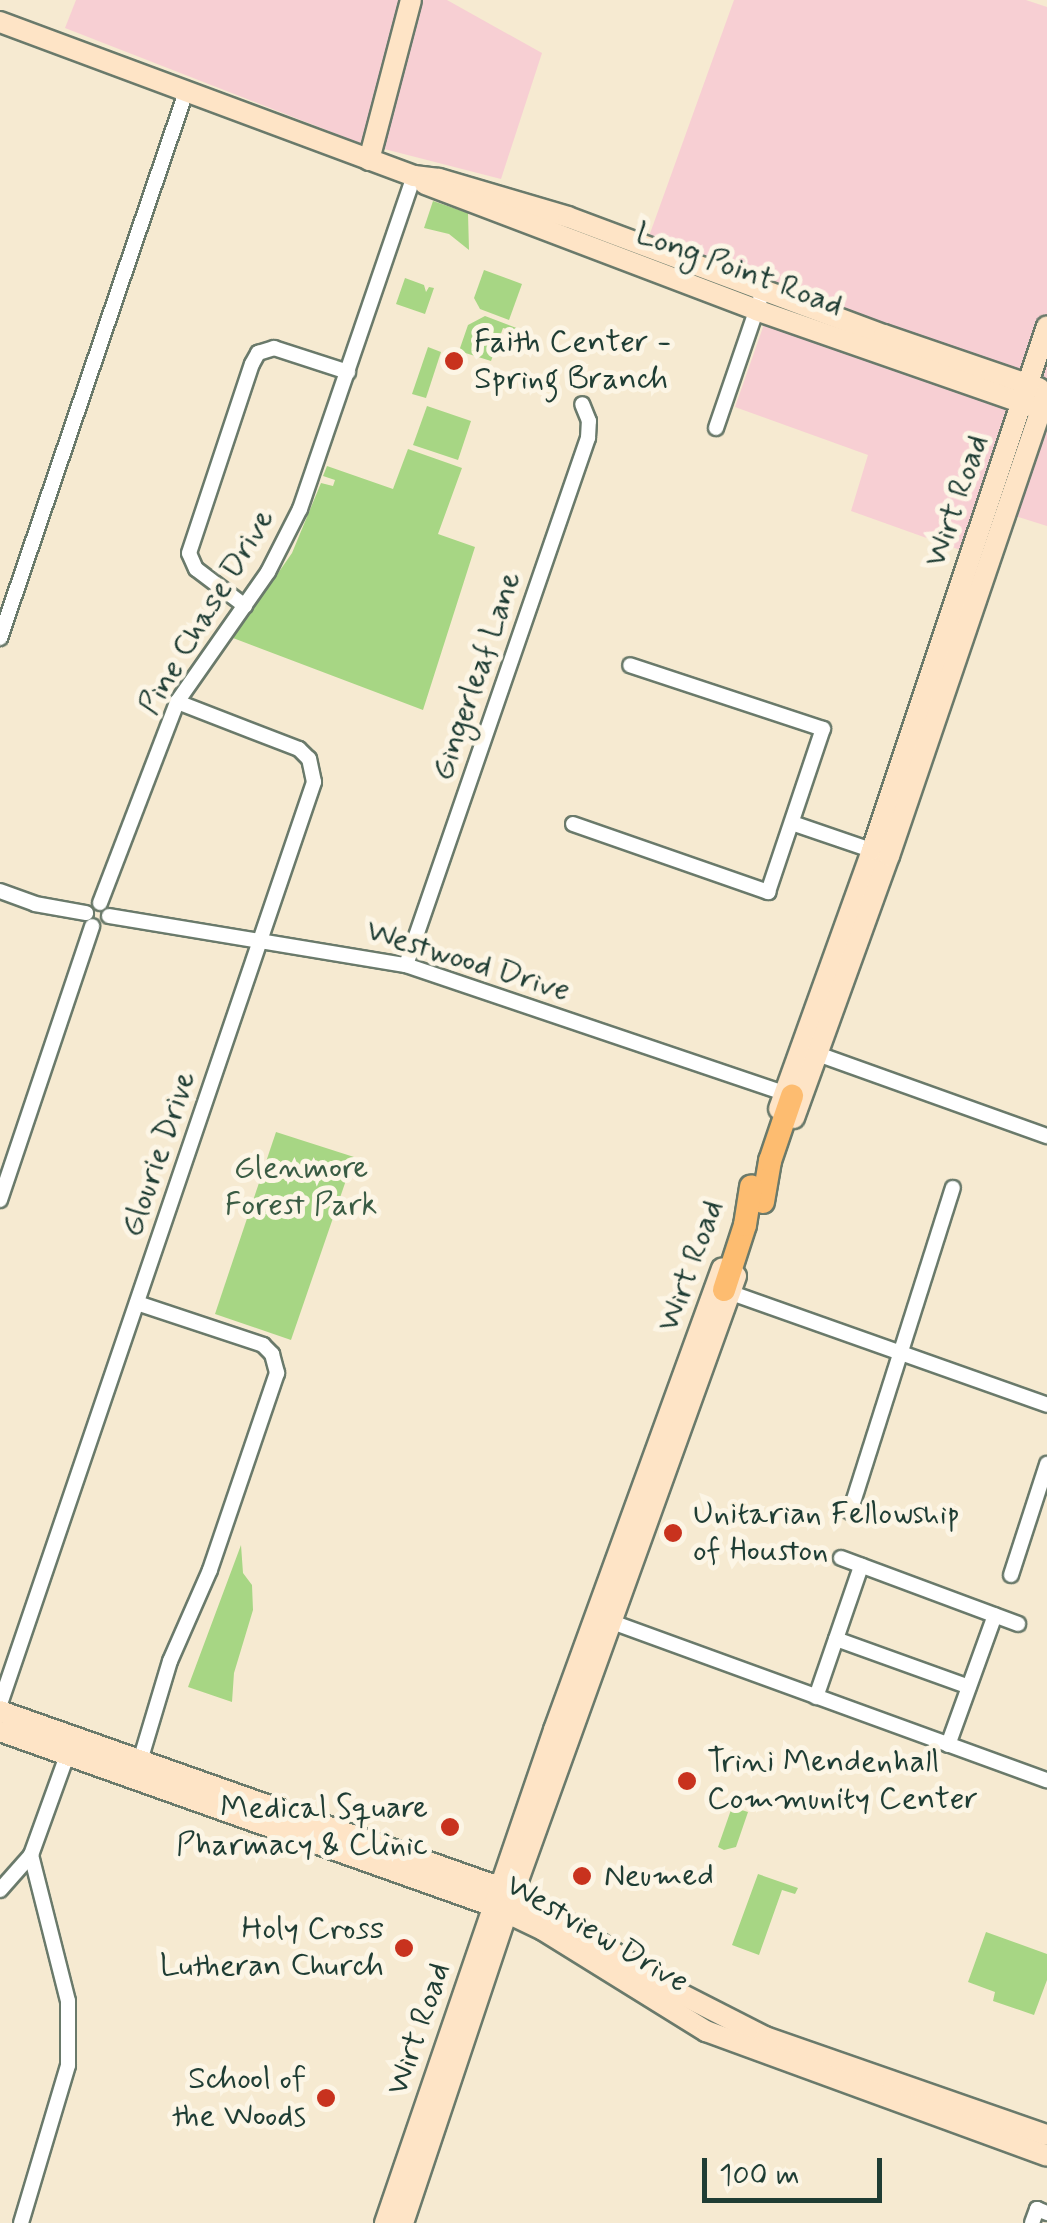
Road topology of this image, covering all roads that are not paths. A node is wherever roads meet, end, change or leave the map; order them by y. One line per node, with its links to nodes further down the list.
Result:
1 (8, 0): 3 (main road)
2 (412, 0): 5 (main road)
3 (0, 23): 4 (main road, Long Point Road)
4 (186, 92): 5 (main road, Long Point Road); 17 (street)
5 (368, 160): 6 (main road, Long Point Road)
6 (414, 176): 7 (main road, Long Point Road); 12 (street, Pine Chase Drive)
7 (512, 210): 8 (main road, Long Point Road); 9 (main road, Long Point Road)
8 (688, 263): 9 (main road); 10 (main road, Long Point Road)
9 (657, 273): 10 (main road, Long Point Road)
10 (759, 300): 13 (main road, Long Point Road); 15 (street)
11 (1047, 326): 13 (main road, Wirt Road)
12 (348, 372): 16 (street, Pine Chase Drive); 16 (street)
13 (1039, 398): 22 (main road, Wirt Road)
14 (582, 404): 27 (street, Gingerleaf Lane)
15 (716, 428)
16 (246, 606): 19 (street, Pine Chase Drive)
17 (0, 638)
18 (630, 665): 21 (street)
19 (177, 702): 24 (street, Pine Chase Drive); 26 (street, Glourie Drive)
20 (573, 824): 21 (street)
21 (792, 824): 22 (street)
22 (881, 853): 28 (main road, Wirt Road)
23 (0, 891): 25 (street)
24 (104, 910): 25 (street); 26 (street, Westwood Drive)
25 (89, 920): 32 (street)
26 (260, 940): 27 (street, Westwood Drive); 34 (street, Glourie Drive)
27 (406, 965): 29 (street, Westwood Drive)
28 (810, 1052): 29 (main road, Wirt Road); 30 (street)
29 (792, 1096): 33 (main road)
30 (1047, 1136)
31 (953, 1188): 35 (street)
32 (0, 1200)
33 (723, 1290): 35 (street); 43 (main road, Wirt Road); 56 (main road, Wirt Road)
34 (138, 1303): 48 (street, Glourie Drive); 52 (street)
35 (900, 1354): 36 (street); 38 (street)
36 (1047, 1405)
37 (1047, 1464): 41 (street)
38 (850, 1512)
39 (841, 1558): 40 (street)
40 (862, 1566): 42 (street); 45 (street)
41 (1011, 1574)
42 (995, 1614): 44 (street); 46 (street)
43 (612, 1622): 47 (street); 56 (main road, Wirt Road)
44 (1018, 1624)
45 (836, 1639): 46 (street); 47 (street)
46 (969, 1687): 50 (street)
47 (816, 1697): 50 (street)
48 (0, 1707): 51 (main road, Westview Drive)
49 (0, 1731): 51 (main road, Westview Drive)
50 (948, 1744): 53 (street)
51 (71, 1746): 52 (main road, Westview Drive); 54 (street)
52 (137, 1770): 56 (main road, Westview Drive)
53 (1047, 1780)
54 (31, 1856): 55 (street); 60 (street)
55 (0, 1890)
56 (503, 1900): 57 (main road, Westview Drive); 61 (main road, Wirt Road); 62 (main road, Wirt Road)
57 (921, 2101): 58 (main road, Westview Drive); 59 (main road, Westview Drive)
58 (1047, 2135)
59 (1047, 2156)
60 (21, 2223)
61 (385, 2223)
62 (403, 2223)

